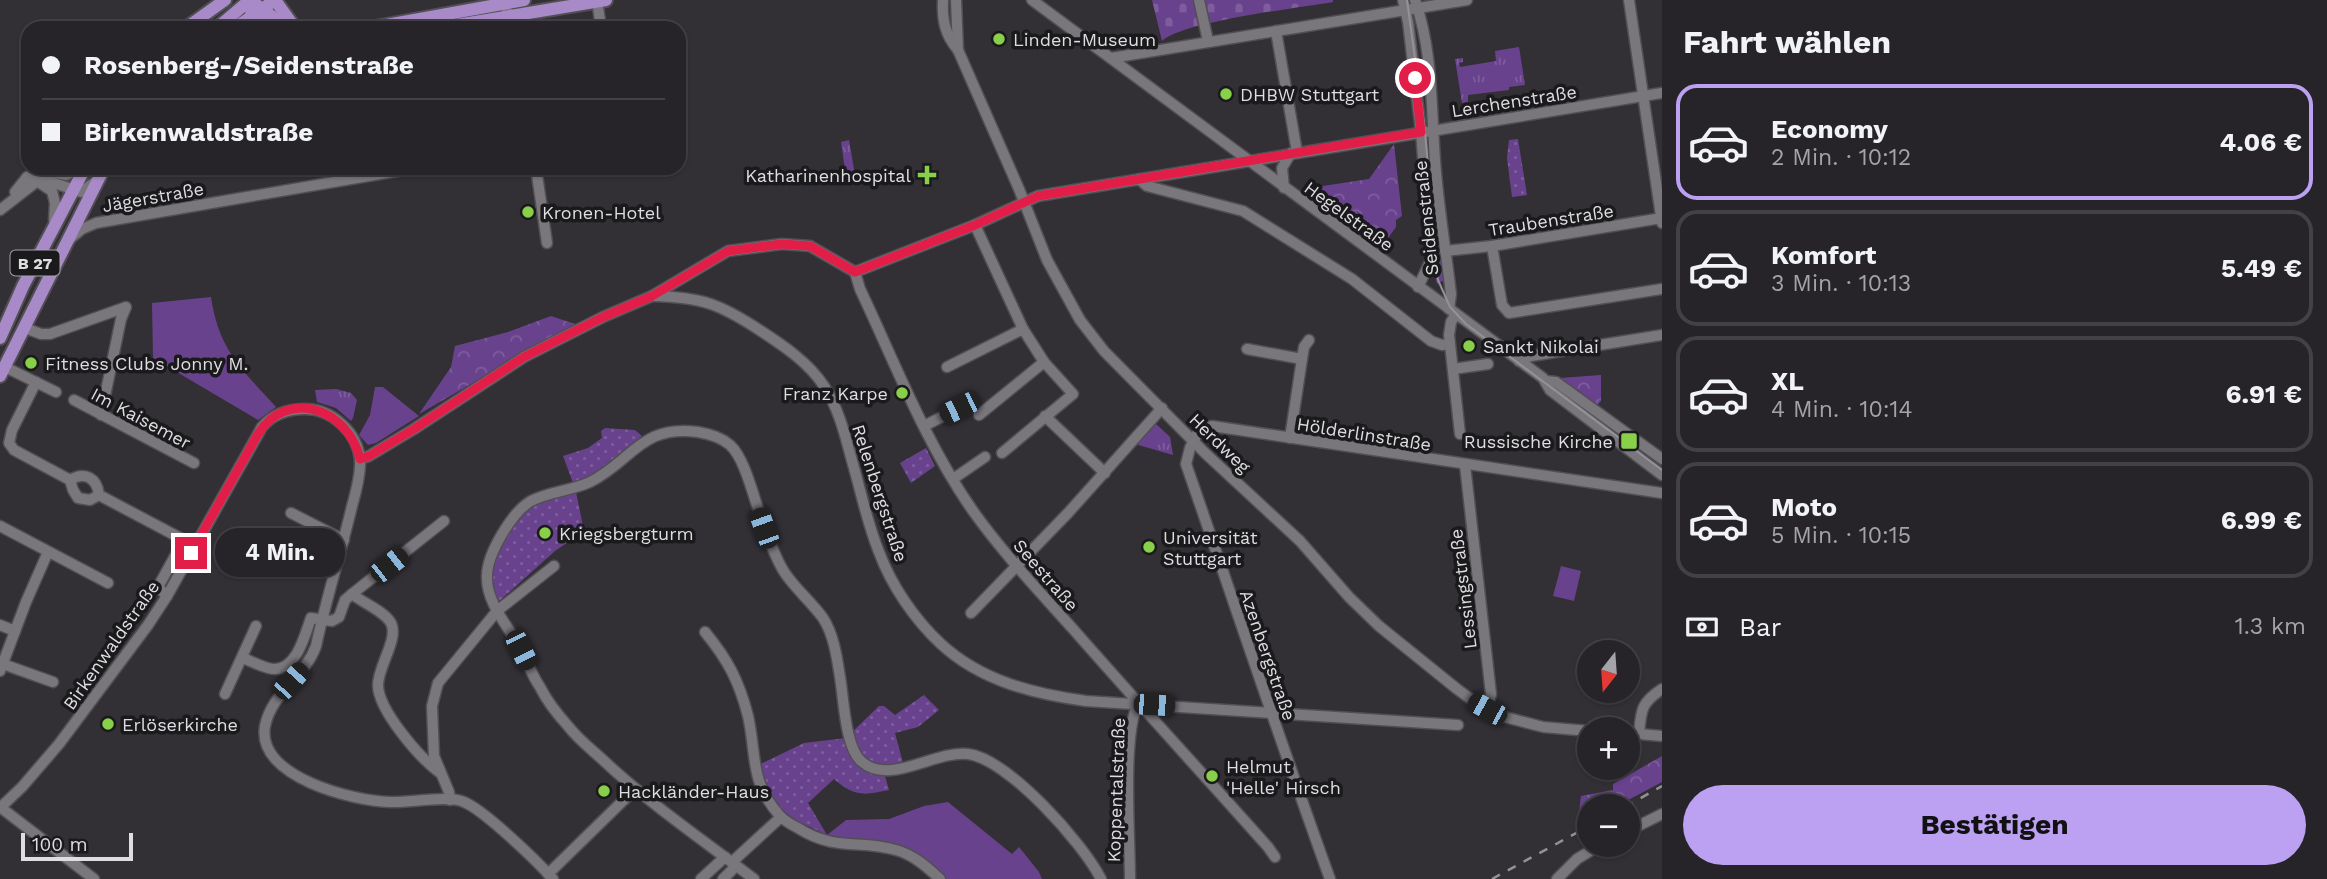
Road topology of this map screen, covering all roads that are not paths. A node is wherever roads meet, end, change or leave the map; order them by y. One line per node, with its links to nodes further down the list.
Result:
1 (275, 0): 14 (main road); 18 (main road)
2 (524, 0): 11 (main road)
3 (943, 0): 25 (street, Herdweg)
4 (956, 0): 25 (street, Herdweg)
5 (1033, 0): 26 (street, Hegelstraße)
6 (1199, 0): 24 (street)
7 (1467, 0): 13 (street)
8 (1629, 0): 28 (street)
9 (600, 1): 21 (main road); 22 (street)
10 (219, 2): 15 (main road)
11 (500, 2): 19 (main road); 20 (street)
12 (1404, 5): 13 (street); 23 (street); 30 (street, Seidenstraße)
13 (1417, 5): 29 (street, Seidenstraße)
14 (249, 10): 16 (main road); 17 (main road)
15 (195, 21)
16 (229, 21)
17 (280, 21)
18 (290, 21)
19 (405, 21)
20 (511, 21)
21 (516, 21)
22 (601, 21)
23 (1276, 30): 24 (street); 31 (street)
24 (1208, 41): 26 (street)
25 (958, 51): 45 (street, Herdweg)
26 (1111, 58): 32 (street, Hegelstraße)
27 (1662, 93): 28 (street, Lerchenstraße)
28 (1643, 96): 29 (street, Lerchenstraße); 48 (street)
29 (1434, 130): 30 (street, Lerchenstraße); 54 (street, Seidenstraße)
30 (1421, 132): 31 (street, Lerchenstraße); 56 (street, Seidenstraße)
31 (1294, 153): 32 (street, Lerchenstraße); 43 (street)
32 (1247, 160): 40 (street, Lerchenstraße); 43 (street, Hegelstraße)
33 (34, 175): 44 (street)
34 (46, 175): 42 (street)
35 (80, 175): 42 (main road, B 27)
36 (99, 175): 42 (street)
37 (100, 175): 46 (main road, B 27)
38 (354, 175): 51 (street, Jägerstraße)
39 (537, 175): 52 (street)
40 (1139, 179): 45 (street, Lerchenstraße); 65 (street)
41 (36, 182): 42 (street); 44 (street); 50 (street)
42 (74, 185): 46 (street); 50 (main road, B 27)
43 (1284, 188): 56 (street, Hegelstraße)
44 (9, 201): 47 (street)
45 (1024, 202): 49 (street, Lerchenstraße); 79 (street, Herdweg)
46 (84, 208): 51 (main road, B 27)
47 (0, 210)
48 (1661, 220): 53 (street, Traubenstraße)
49 (975, 225): 55 (street, Lerchenstraße); 61 (street)
50 (53, 228): 63 (main road, B 27)
51 (68, 240): 60 (main road, B 27)
52 (547, 243)
53 (1492, 246): 54 (street, Traubenstraße); 57 (street)
54 (1445, 251): 59 (street, Seidenstraße)
55 (855, 272): 58 (street); 83 (street, Seestraße)
56 (1418, 287): 59 (street, Hegelstraße)
57 (1662, 289)
58 (652, 296): 89 (street); 121 (street, Relenbergstraße)
59 (1453, 311): 65 (street, Seidenstraße); 68 (street, Hegelstraße)
60 (25, 328): 73 (main road, B 27); 80 (street)
61 (1023, 329): 69 (street); 71 (street)
62 (1662, 335): 68 (street)
63 (0, 338)
64 (1309, 340): 67 (street)
65 (1449, 344): 72 (street, Seidenstraße)
66 (1247, 349): 67 (street)
67 (1302, 359): 85 (street)
68 (1520, 361): 74 (street, Hegelstraße)
69 (1044, 362): 81 (street); 82 (street)
70 (1488, 364): 72 (street)
71 (947, 368)
72 (1453, 369): 84 (street, Seidenstraße)
73 (2, 371): 75 (street)
74 (1546, 381): 90 (street, Hegelstraße); 94 (street, Hegelstraße)
75 (36, 382): 76 (street); 96 (street)
76 (56, 392)
77 (74, 400): 80 (street, Im Kaisemer)
78 (959, 408): 83 (street)
79 (1162, 408): 86 (street, Herdweg); 93 (street)
80 (101, 415): 91 (street, Im Kaisemer)
81 (979, 415)
82 (1045, 416): 87 (street); 93 (street)
83 (924, 426): 95 (street, Seestraße)
84 (1460, 434)
85 (1290, 438): 86 (street, Hölderlinstraße); 92 (street, Hölderlinstraße)
86 (1193, 440): 122 (street, Herdweg); 123 (street, Azenbergstraße)
87 (1002, 453)
88 (985, 457): 95 (street)
89 (360, 459): 102 (street); 108 (street, Birkenwaldstraße)
90 (1662, 460)
91 (194, 464)
92 (1465, 465): 97 (street, Hölderlinstraße); 122 (street, Lessingstraße)
93 (1105, 473): 104 (street)
94 (1662, 475)
95 (953, 479): 104 (street, Seestraße)
96 (70, 480): 98 (street); 98 (street)
97 (1662, 493)
98 (99, 495): 108 (street)
99 (290, 513): 102 (street)
100 (444, 521): 107 (street)
101 (0, 526): 103 (street)
102 (344, 540): 111 (street)
103 (48, 552): 106 (street); 114 (street)
104 (1016, 565): 110 (street); 121 (street, Seestraße)
105 (554, 566): 109 (street)
106 (108, 583)
107 (352, 594): 111 (street); 129 (street)
108 (167, 596): 132 (street, Birkenwaldstraße)
109 (498, 611): 129 (street); 130 (street); 146 (street)
110 (971, 613)
111 (322, 618): 116 (street); 131 (street)
112 (0, 625): 114 (street)
113 (256, 626): 116 (street)
114 (15, 631): 117 (street)
115 (705, 632): 134 (street)
116 (243, 657): 120 (street)
117 (1, 666): 118 (street)
118 (53, 682)
119 (1662, 689): 126 (street)
120 (225, 694)
121 (1138, 704): 123 (street, Relenbergstraße); 137 (street, Seestraße); 147 (street, Koppentalstraße)
122 (1487, 709): 125 (street, Herdweg)
123 (1272, 712): 124 (street, Relenbergstraße); 139 (street, Azenbergstraße)
124 (1458, 725)
125 (1577, 729)
126 (1640, 729)
127 (1640, 734): 128 (street)
128 (1662, 736)
129 (440, 772): 131 (street)
130 (634, 790): 138 (street); 140 (street)
131 (450, 800): 140 (street)
132 (0, 807): 141 (street)
133 (1662, 814): 135 (street)
134 (781, 817): 138 (street); 145 (street)
135 (1640, 825)
136 (1580, 857): 150 (street)
137 (1275, 858)
138 (731, 862): 142 (street); 143 (street); 144 (street)
139 (1325, 866): 148 (street); 149 (street, Azenbergstraße)
140 (550, 877)
141 (94, 879)
142 (701, 879)
143 (723, 879)
144 (754, 879)
145 (940, 879)
146 (1101, 879)
147 (1130, 879)
148 (1323, 879)
149 (1330, 879)
150 (1557, 879)

